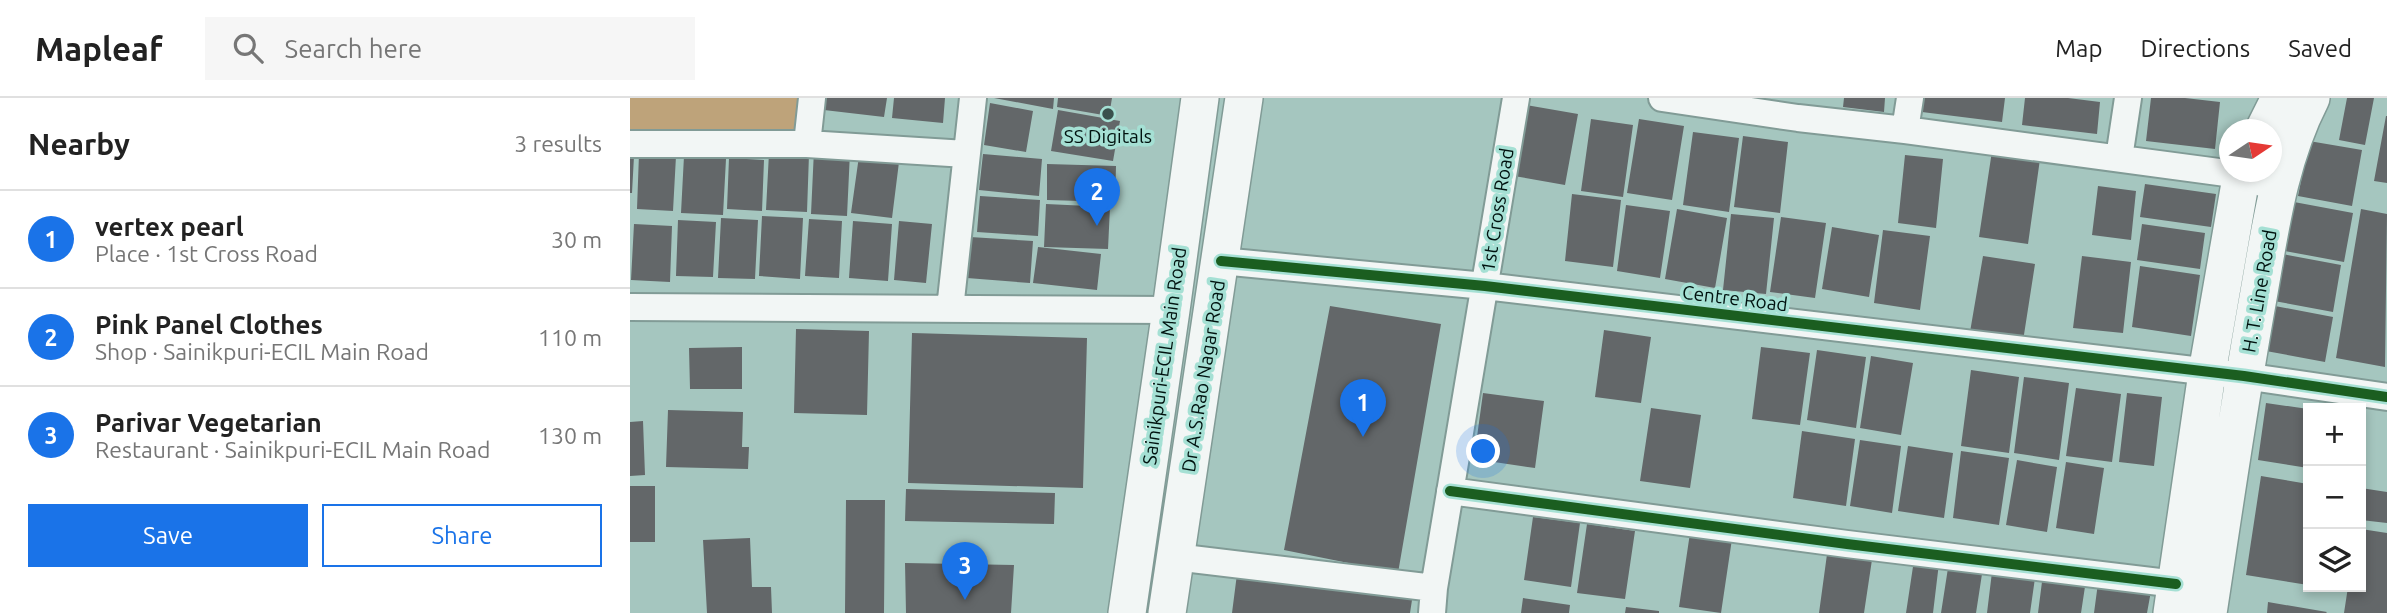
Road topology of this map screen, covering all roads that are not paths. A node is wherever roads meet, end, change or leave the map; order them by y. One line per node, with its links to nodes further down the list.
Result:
1 (812, 98): 15 (street)
2 (973, 98): 16 (street)
3 (1199, 98): 26 (main road, Sainikpuri-ECIL Main Road)
4 (1244, 98): 22 (main road, Dr A.S.Rao Nagar Road)
5 (1516, 98): 23 (street, 1st Cross Road)
6 (1662, 98): 11 (street)
7 (1910, 98): 13 (street)
8 (2128, 98): 17 (street)
9 (2280, 98): 12 (main road)
10 (2311, 98): 21 (main road, H. T. Line Road)
11 (1703, 100): 13 (street)
12 (2270, 119)
13 (1905, 130): 17 (street)
14 (630, 144): 15 (street)
15 (807, 144): 16 (street)
16 (965, 154): 25 (street)
17 (2119, 158): 18 (street)
18 (2219, 170)
19 (2239, 182): 27 (main road, H. T. Line Road)
20 (2262, 182): 21 (street)
21 (2278, 189): 28 (main road, H. T. Line Road)
22 (1221, 261): 23 (street, Centre Road); 31 (main road, Dr A.S.Rao Nagar Road)
23 (1485, 286): 27 (street, Centre Road); 30 (street, 1st Cross Road)
24 (630, 307): 25 (street)
25 (950, 309): 26 (street)
26 (1171, 310): 34 (main road, Sainikpuri-ECIL Main Road)
27 (2207, 373): 28 (street, Centre Road); 32 (main road, H. T. Line Road)
28 (2244, 376): 29 (street, Centre Road); 36 (main road, H. T. Line Road)
29 (2387, 397)
30 (1450, 491): 32 (street); 33 (street, 1st Cross Road)
31 (1175, 557): 33 (street); 35 (main road, Dr A.S.Rao Nagar Road)
32 (2174, 599)
33 (1433, 601)
34 (1127, 613)
35 (1167, 613)
36 (2208, 613)

